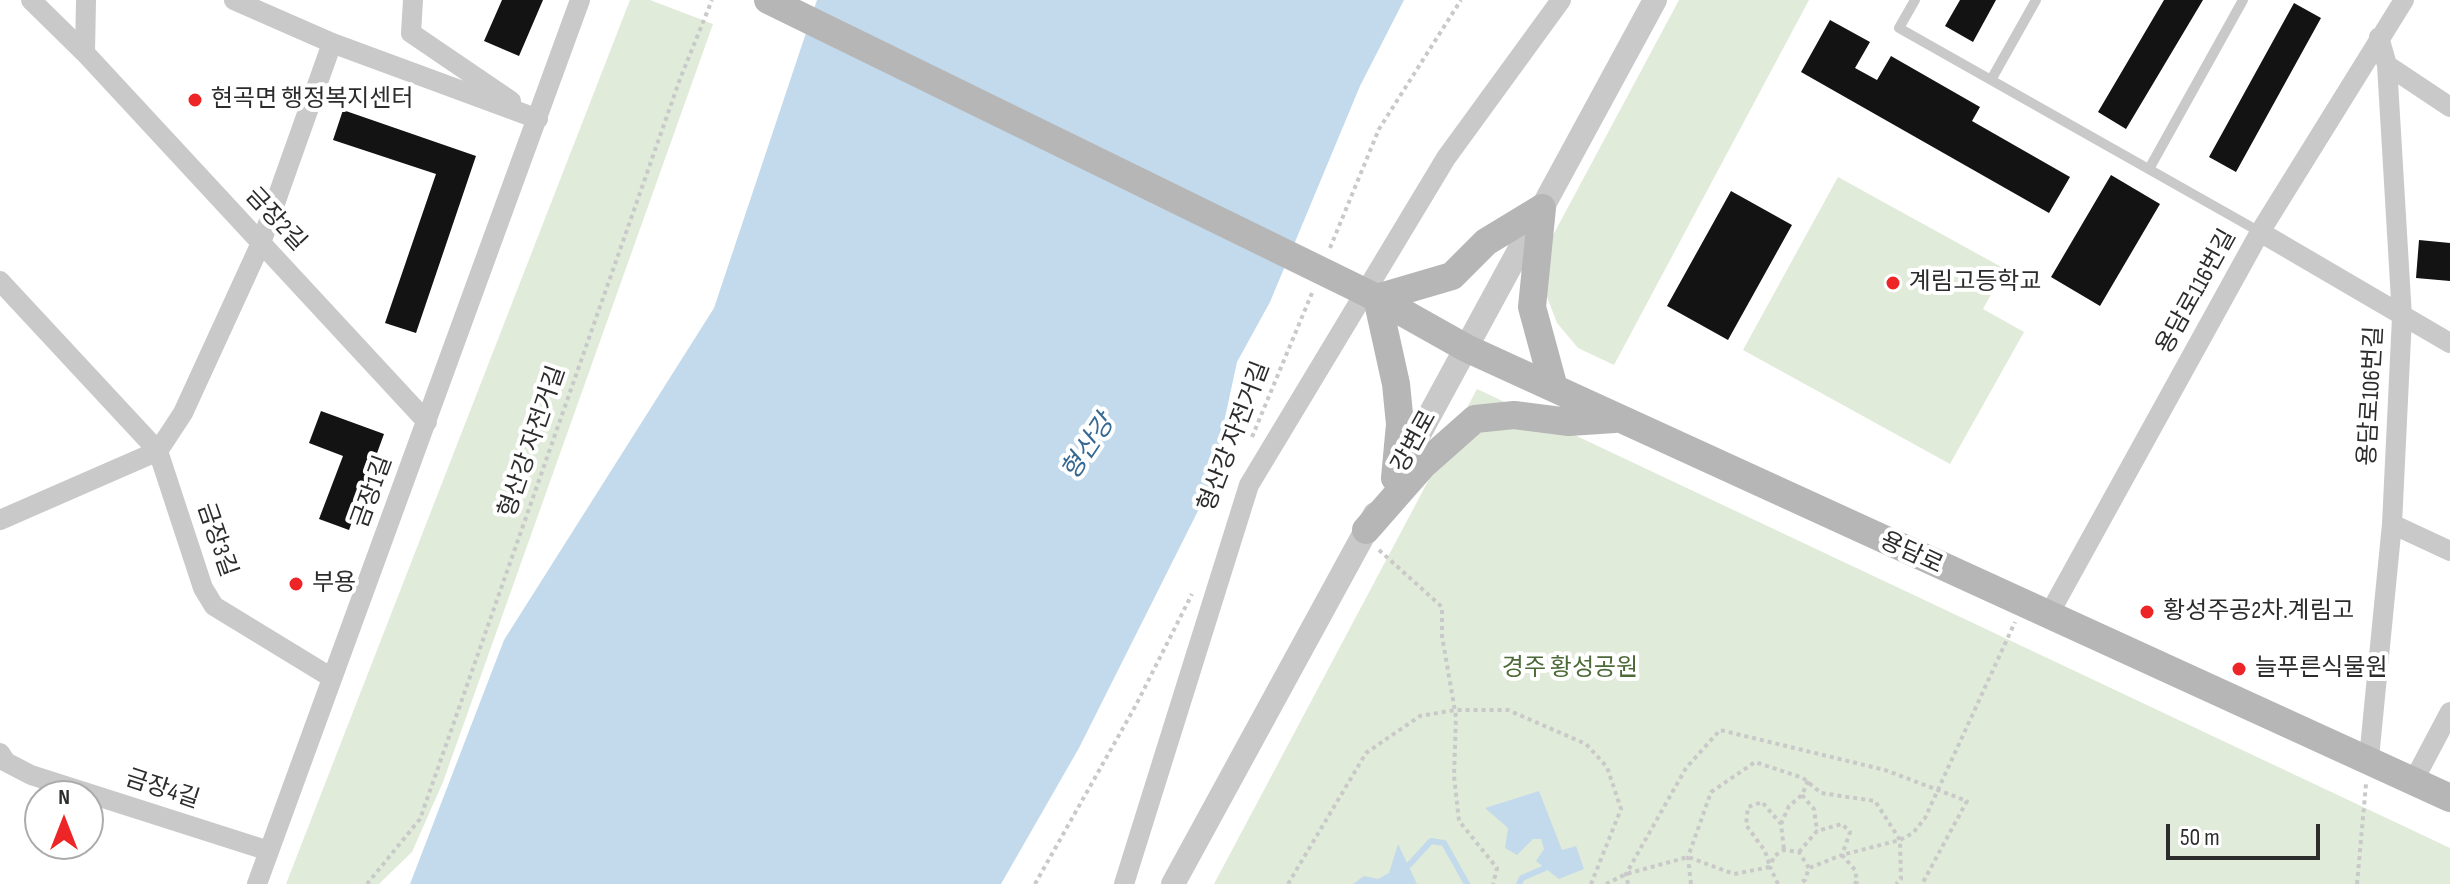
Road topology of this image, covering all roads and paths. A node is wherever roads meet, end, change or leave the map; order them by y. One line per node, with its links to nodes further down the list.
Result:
1 (31, 0): 17 (street, 금장2길)
2 (86, 0): 17 (street)
3 (234, 0): 16 (street)
4 (413, 0): 21 (street)
5 (580, 0): 21 (street, 금장1길)
6 (712, 0): 69 (path, 형산강 자전거길)
7 (768, 0): 29 (main road, 용담로, bridge)
8 (1461, 0): 26 (path)
9 (1561, 0): 71 (street)
10 (1655, 0): 23 (street, 강변로)
11 (1915, 0): 19 (lane)
12 (2036, 0): 19 (lane)
13 (2243, 0): 22 (lane)
14 (2404, 0): 15 (street, 용담로116번길)
15 (2379, 37): 18 (street, 용담로106번길); 24 (street, 용담로116번길)
16 (332, 43): 21 (street); 25 (street)
17 (85, 53): 25 (street, 금장2길)
18 (2387, 65): 20 (street); 30 (street, 용담로106번길)
19 (1991, 80): 22 (lane)
20 (2450, 107)
21 (538, 119): 35 (street, 금장1길)
22 (2149, 169): 24 (lane)
23 (1542, 208): 29 (main road); 32 (street, 강변로); 33 (main road)
24 (2260, 232): 30 (street); 44 (street, 용담로116번길)
25 (261, 243): 35 (street, 금장2길); 37 (street)
26 (1326, 258)
27 (0, 281): 37 (street, 금장3길)
28 (1314, 287): 36 (path, 형산강 자전거길)
29 (1377, 298): 32 (main road, 용담로); 38 (main road)
30 (2402, 317): 31 (street); 40 (street, 용담로106번길)
31 (2450, 343)
32 (1466, 348): 33 (main road, 용담로); 38 (street, 강변로)
33 (1554, 388): 34 (main road, 용담로)
34 (1620, 419): 41 (main road); 44 (main road, 용담로)
35 (427, 422): 45 (street, 금장1길)
36 (1249, 445)
37 (158, 451): 39 (street); 45 (street, 금장3길)
38 (1395, 478): 41 (street, 강변로)
39 (0, 520)
40 (2392, 524): 42 (street); 49 (street, 용담로106번길)
41 (1364, 535): 46 (path); 72 (street, 강변로)
42 (2450, 551)
43 (1193, 593): 70 (path)
44 (2035, 610): 49 (main road, 용담로); 52 (path)
45 (332, 678): 59 (street, 금장1길)
46 (1455, 710): 73 (path); 74 (path); 75 (path)
47 (2450, 712): 50 (street)
48 (0, 753): 59 (street, 금장4길)
49 (2369, 758): 50 (main road, 용담로); 85 (path)
50 (2414, 780): 54 (main road, 용담로)
51 (1808, 781): 53 (path); 57 (path); 62 (path)
52 (1937, 790): 57 (path); 65 (path); 84 (path)
53 (1802, 795): 55 (path); 56 (path)
54 (2450, 798)
55 (1781, 824): 58 (path); 63 (path)
56 (1817, 831): 60 (path); 61 (path)
57 (1900, 840): 61 (path); 83 (path)
58 (1784, 850): 60 (path); 63 (path)
59 (269, 851): 68 (street, 금장1길)
60 (1799, 852): 64 (path)
61 (1842, 855): 64 (path); 82 (path)
62 (1688, 857): 65 (path); 66 (path); 78 (path)
63 (1770, 867): 66 (path); 80 (path)
64 (1809, 868): 67 (path)
65 (1626, 874): 76 (path); 77 (path)
66 (1734, 874): 79 (path)
67 (1807, 882): 81 (path)
68 (257, 884)
69 (367, 884)
70 (1035, 884)
71 (1124, 884)
72 (1173, 884)
73 (1288, 884)
74 (1493, 884)
75 (1591, 884)
76 (1606, 884)
77 (1628, 884)
78 (1691, 884)
79 (1732, 884)
80 (1778, 884)
81 (1799, 884)
82 (1854, 884)
83 (1896, 884)
84 (1922, 884)
85 (2357, 884)

